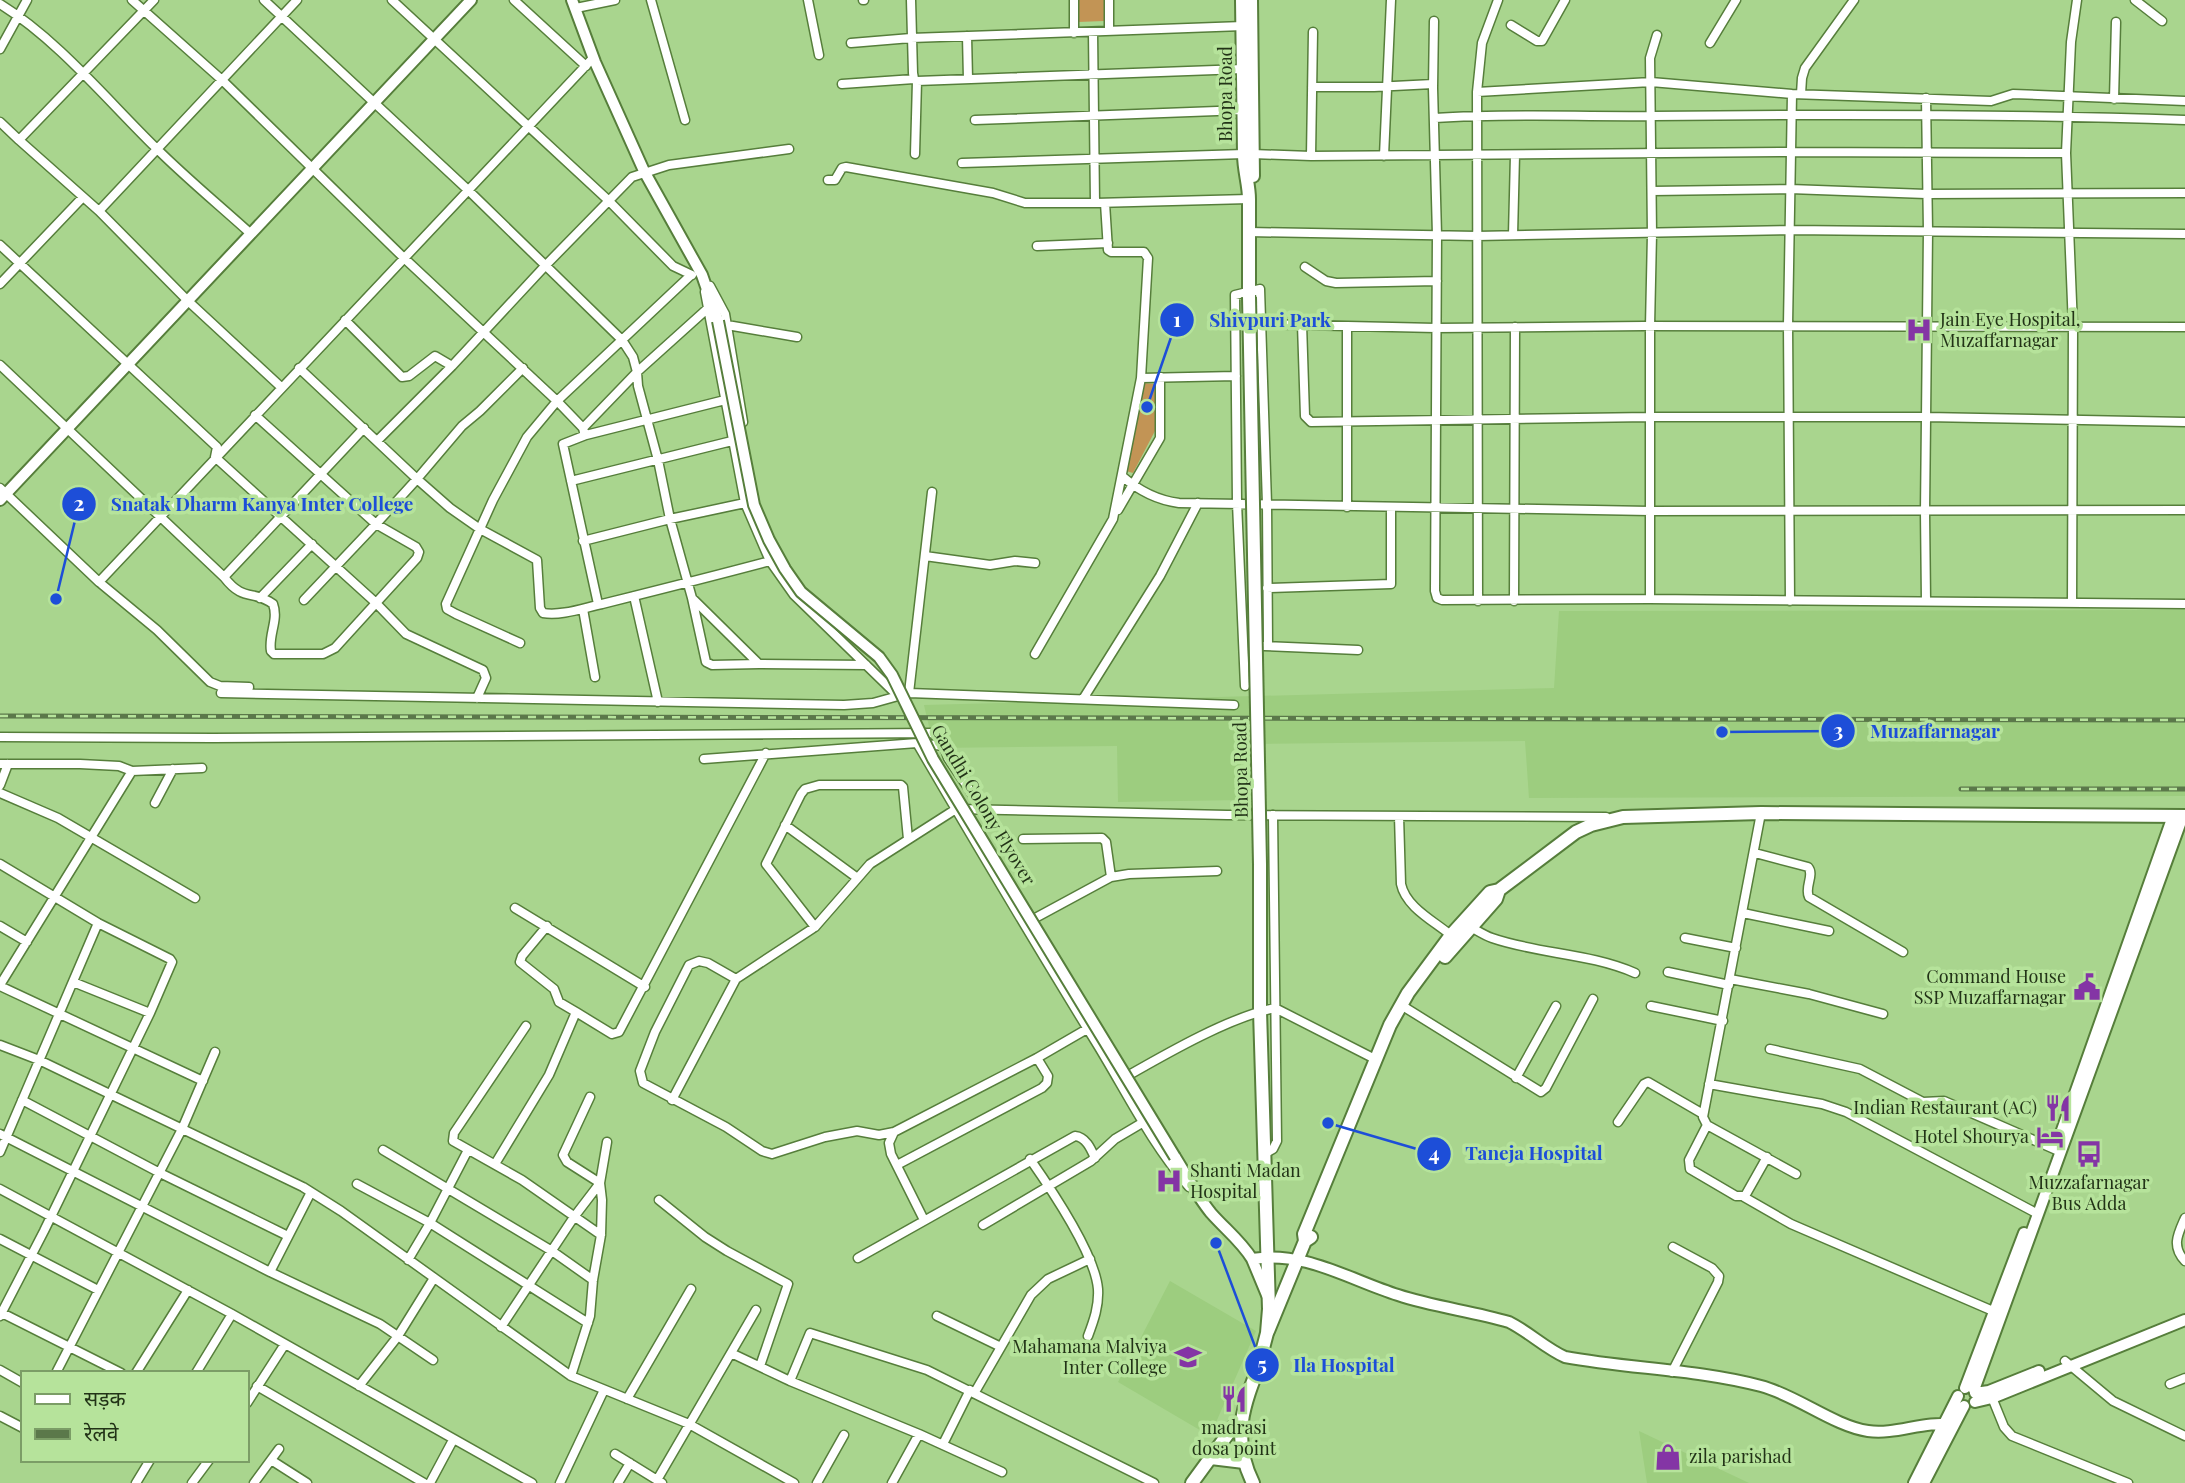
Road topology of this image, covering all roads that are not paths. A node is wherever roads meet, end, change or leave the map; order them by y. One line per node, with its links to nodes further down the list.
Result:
1 (27, 0): 27 (street)
2 (132, 0): 26 (street)
3 (154, 0): 26 (street)
4 (264, 0): 28 (street)
5 (297, 0): 28 (street)
6 (393, 0): 41 (street)
7 (471, 0): 41 (street)
8 (514, 0): 46 (street)
9 (615, 0): 25 (street)
10 (651, 0): 73 (street)
11 (808, 0): 45 (street)
12 (911, 0): 40 (street)
13 (1074, 0): 37 (street)
14 (1109, 0): 35 (street)
15 (1242, 0): 33 (main road, Bhopa Road)
16 (1251, 0): 86 (main road, Bhopa Road)
17 (1391, 0): 56 (street)
18 (1498, 0): 58 (street)
19 (1564, 0): 32 (street)
20 (1736, 0): 43 (street)
21 (1854, 0): 59 (street)
22 (2077, 0): 60 (street)
23 (2135, 0): 30 (street)
24 (0, 4): 27 (street)
25 (574, 4): 46 (street)
26 (144, 11): 48 (street); 51 (street)
27 (19, 16): 44 (street); 48 (street)
28 (282, 16): 51 (street); 64 (street)
29 (1434, 21): 55 (street)
30 (2162, 21)
31 (2116, 22): 62 (street)
32 (1511, 25)
33 (1243, 26): 35 (street); 47 (main road, Bhopa Road)
34 (1093, 32): 35 (street); 37 (street); 49 (street)
35 (1109, 32)
36 (1313, 32): 57 (street)
37 (1074, 33): 39 (street)
38 (1657, 35): 53 (street)
39 (967, 36): 40 (street); 50 (street)
40 (911, 38): 42 (street); 52 (street)
41 (435, 40): 64 (street); 77 (street)
42 (851, 43)
43 (1710, 43)
44 (0, 49)
45 (819, 55)
46 (590, 62): 77 (street); 95 (street)
47 (1243, 69): 49 (street); 65 (main road, Bhopa Road)
48 (84, 74): 78 (street); 79 (street)
49 (1093, 75): 50 (street); 70 (street)
50 (968, 79): 52 (street)
51 (222, 80): 79 (street); 94 (street)
52 (916, 80): 54 (street); 85 (street)
53 (1651, 82): 58 (street); 59 (street); 71 (street)
54 (842, 84)
55 (1433, 85): 56 (street); 72 (street)
56 (1387, 86): 57 (street); 91 (street)
57 (1312, 87): 90 (street)
58 (1477, 92): 68 (street)
59 (1796, 94): 61 (street); 66 (street)
60 (2069, 96): 61 (street); 62 (street); 69 (street)
61 (1926, 98): 67 (street)
62 (2114, 99): 63 (street)
63 (2185, 101)
64 (375, 104): 94 (street); 98 (street)
65 (1244, 110): 70 (street); 86 (main road, Bhopa Road)
66 (1792, 114): 67 (street); 71 (street); 82 (street)
67 (1926, 114): 69 (street); 83 (street)
68 (1478, 115): 71 (street); 72 (street); 88 (street)
69 (2068, 116): 75 (street); 84 (street)
70 (1094, 117): 74 (street); 92 (street)
71 (1651, 117): 81 (street)
72 (1435, 118): 87 (street)
73 (685, 120)
74 (975, 120)
75 (2185, 120)
76 (0, 122): 78 (street)
77 (530, 126): 98 (street); 104 (street)
78 (19, 141): 103 (street)
79 (157, 149): 107 (street); 112 (street)
80 (789, 149): 95 (street)
81 (1651, 152): 82 (street); 89 (street); 99 (street)
82 (1790, 152): 83 (street); 97 (street)
83 (1927, 152): 84 (street); 101 (street)
84 (2066, 153): 102 (street)
85 (915, 154)
86 (1248, 155): 90 (street); 92 (street); 105 (main road, Bhopa Road)
87 (1436, 155): 88 (street); 91 (street); 115 (street)
88 (1478, 155): 89 (street); 116 (street)
89 (1515, 155): 117 (street)
90 (1311, 156): 91 (street)
91 (1384, 156)
92 (1094, 160): 93 (street); 106 (street)
93 (962, 163)
94 (313, 168): 112 (street); 121 (street)
95 (645, 171): 104 (street); 125 (street)
96 (828, 180): 106 (street)
97 (1790, 189): 99 (street); 101 (street); 108 (street)
98 (468, 190): 121 (street); 123 (street)
99 (1651, 191): 113 (street)
100 (2185, 193): 102 (street)
101 (1926, 194): 102 (street); 109 (street)
102 (2067, 194): 111 (street)
103 (83, 197): 107 (street); 122 (street)
104 (608, 200): 123 (street); 125 (street)
105 (1249, 200): 106 (street); 110 (main road, Bhopa Road)
106 (1100, 203): 118 (street)
107 (99, 211): 129 (street)
108 (1790, 230): 109 (street); 113 (street); 138 (street)
109 (1928, 230): 111 (street); 135 (street)
110 (1249, 232): 115 (street); 128 (main road, Bhopa Road)
111 (2068, 232): 114 (street); 140 (street)
112 (251, 234): 129 (street)
113 (1652, 234): 117 (street); 137 (street)
114 (2185, 234)
115 (1437, 235): 116 (street); 126 (street)
116 (1476, 236): 117 (street); 143 (street)
117 (1513, 236)
118 (1108, 243): 120 (street); 155 (street)
119 (0, 245): 122 (street)
120 (1037, 246)
121 (404, 258): 131 (street); 144 (street)
122 (19, 263): 127 (street); 147 (street)
123 (545, 265): 144 (street); 146 (street)
124 (1305, 267): 126 (street)
125 (697, 275): 130 (street); 132 (street); 146 (street)
126 (1437, 281): 142 (street)
127 (0, 284)
128 (1248, 294): 133 (street); 153 (street); 302 (main road, Bhopa Road, bridge)
129 (188, 300): 147 (street); 156 (street)
130 (707, 309): 152 (street); 157 (street)
131 (345, 320): 149 (street); 150 (street)
132 (722, 323): 145 (street); 178 (street); 356 (street, Gandhi Colony Flyover, bridge)
133 (1261, 324): 134 (street); 188 (street)
134 (1302, 324): 136 (street); 168 (street)
135 (1926, 325): 138 (street); 140 (street); 161 (street)
136 (1347, 326): 142 (street); 168 (street)
137 (1650, 326): 138 (street); 139 (street); 160 (street)
138 (1788, 326): 162 (street)
139 (1515, 327): 143 (street); 165 (street)
140 (2073, 327): 141 (street); 166 (street)
141 (2185, 327)
142 (1436, 328): 143 (street); 164 (street)
143 (1477, 328): 167 (street)
144 (485, 333): 149 (street); 151 (street)
145 (797, 337)
146 (622, 340): 152 (street); 158 (street)
147 (128, 364): 170 (street); 175 (street)
148 (0, 365): 170 (street)
149 (452, 366): 173 (street)
150 (299, 368): 156 (street); 171 (street)
151 (523, 369): 158 (street); 180 (street)
152 (637, 372): 163 (street); 172 (street)
153 (1236, 376): 154 (street); 187 (street)
154 (1160, 377): 155 (street); 182 (street)
155 (1142, 378): 179 (street)
156 (281, 387): 159 (street)
157 (725, 400): 163 (street); 174 (street)
158 (557, 401): 172 (street); 204 (street)
159 (255, 415): 175 (street); 177 (street)
160 (1650, 417): 162 (street); 165 (street); 196 (street)
161 (1926, 417): 162 (street); 166 (street); 198 (street)
162 (1790, 418): 197 (street)
163 (646, 419): 172 (street); 176 (street)
164 (1435, 419): 167 (street); 168 (street); 189 (street)
165 (1514, 419): 167 (street); 193 (street)
166 (2074, 419): 169 (street); 194 (street)
167 (1478, 420): 192 (street)
168 (1346, 422): 190 (street)
169 (2185, 422)
170 (68, 428): 184 (street); 200 (street)
171 (363, 428): 173 (street); 177 (street)
172 (584, 432): 181 (street)
173 (377, 441): 180 (street)
174 (732, 442): 176 (street); 185 (street)
175 (215, 457): 199 (street); 200 (street)
176 (658, 460): 181 (street); 201 (street)
177 (321, 473): 199 (street); 203 (street)
178 (751, 475)
179 (1122, 476): 182 (street); 202 (street)
180 (417, 479): 203 (street); 204 (street)
181 (571, 481): 205 (street)
182 (1131, 484): 186 (street); 202 (street)
183 (932, 492): 207 (street)
184 (2, 494): 212 (street)
185 (745, 503): 201 (street); 208 (street)
186 (1198, 503): 187 (street); 243 (street)
187 (1237, 503): 188 (street); 230 (street)
188 (1267, 504): 190 (street); 214 (street)
189 (1437, 506): 191 (street); 192 (street); 220 (street)
190 (1348, 507): 191 (street)
191 (1391, 507): 214 (street)
192 (1476, 509): 193 (street); 220 (street)
193 (1516, 510): 196 (street); 221 (street)
194 (2073, 510): 195 (street); 198 (street); 225 (street)
195 (2185, 510)
196 (1650, 511): 197 (street); 219 (street)
197 (1791, 511): 198 (street); 222 (street)
198 (1925, 512): 223 (street)
199 (280, 516): 206 (street); 211 (street)
200 (160, 517): 211 (street); 212 (street)
201 (670, 519): 205 (street); 213 (street)
202 (1113, 519): 233 (street)
203 (376, 524): 210 (street); 224 (street)
204 (480, 530): 228 (street); 229 (street)
205 (583, 541): 226 (street)
206 (312, 544): 210 (street); 216 (street)
207 (925, 556): 209 (street); 240 (street)
208 (770, 561): 213 (street); 235 (street)
209 (1035, 563)
210 (336, 567): 218 (street); 224 (street)
211 (223, 577): 216 (street)
212 (99, 582): 238 (street)
213 (687, 584): 215 (street); 217 (street)
214 (1268, 588): 231 (street)
215 (634, 596): 226 (street); 244 (street)
216 (260, 598): 224 (street)
217 (692, 598): 234 (street); 234 (street)
218 (304, 600)
219 (1650, 600): 221 (street); 222 (street)
220 (1478, 601): 221 (street)
221 (1514, 601)
222 (1790, 601): 223 (street)
223 (1926, 601): 225 (street)
224 (375, 602): 242 (street)
225 (2072, 603): 227 (street)
226 (598, 604): 228 (street)
227 (2185, 604)
228 (583, 609): 236 (street)
229 (520, 643)
230 (1244, 644): 231 (street); 237 (street)
231 (1268, 646): 232 (street)
232 (1358, 650)
233 (1035, 654)
234 (759, 664): 235 (street)
235 (866, 665): 241 (street)
236 (595, 677)
237 (1245, 686)
238 (248, 687)
239 (221, 693): 242 (street)
240 (909, 693): 241 (street); 243 (street)
241 (897, 695): 244 (street)
242 (477, 698): 244 (street)
243 (1082, 699): 245 (street)
244 (658, 702)
245 (1234, 705)
246 (0, 737): 248 (street)
247 (917, 743): 248 (street); 249 (street); 258 (street)
248 (944, 746): 259 (street)
249 (766, 753): 250 (street); 296 (street)
250 (704, 759)
251 (4, 764): 254 (street); 255 (street)
252 (202, 768): 253 (street)
253 (173, 769): 254 (street); 257 (street)
254 (132, 771): 266 (street)
255 (0, 785)
256 (0, 793): 266 (street)
257 (155, 803)
258 (956, 809): 259 (street); 267 (street); 279 (street)
259 (983, 810): 261 (street)
260 (1761, 813): 263 (main road); 264 (main road); 269 (street)
261 (1273, 815): 262 (street); 300 (street)
262 (1399, 816): 264 (street); 285 (street)
263 (2180, 816): 336 (street)
264 (1623, 817): 280 (main road)
265 (785, 825): 267 (street); 272 (street); 283 (street)
266 (92, 838): 274 (street); 275 (street)
267 (908, 839): 272 (street)
268 (1023, 839): 273 (street)
269 (1755, 853): 277 (street); 289 (street)
270 (0, 864): 274 (street)
271 (1217, 871): 273 (street)
272 (856, 877): 283 (street)
273 (1111, 877): 279 (street)
274 (54, 898): 278 (street); 287 (street)
275 (195, 898)
276 (515, 908): 282 (street)
277 (1743, 913): 284 (street); 288 (street)
278 (98, 923): 293 (street); 304 (street)
279 (1023, 924): 309 (street)
280 (1466, 925): 285 (main road); 291 (street)
281 (0, 926): 287 (street)
282 (547, 926): 296 (street); 303 (street)
283 (815, 927): 292 (street)
284 (1829, 931)
285 (1454, 938): 301 (main road)
286 (1685, 938): 288 (street)
287 (27, 942): 295 (street)
288 (1736, 948): 294 (street)
289 (1903, 952)
290 (1668, 972): 294 (street)
291 (1635, 973)
292 (736, 979): 324 (street); 324 (street)
293 (73, 982): 304 (street); 305 (street)
294 (1729, 982): 306 (street); 307 (street)
295 (0, 985): 305 (street)
296 (645, 987): 303 (street)
297 (1593, 999): 317 (street)
298 (1556, 1006): 317 (street)
299 (1651, 1006): 307 (street)
300 (1275, 1008): 302 (street); 315 (street); 338 (street)
301 (1404, 1008): 315 (main road); 317 (street); 367 (main road)
302 (1261, 1011): 319 (street); 338 (main road, Bhopa Road)
303 (576, 1012): 342 (street)
304 (150, 1013): 311 (street)
305 (59, 1014): 311 (street); 316 (street)
306 (1883, 1014)
307 (1723, 1021): 320 (street)
308 (526, 1026): 335 (street)
309 (1087, 1028): 314 (street); 319 (street)
310 (0, 1045): 316 (street)
311 (133, 1047): 318 (street); 321 (street)
312 (1770, 1049): 336 (street)
313 (215, 1052): 318 (street)
314 (1037, 1058): 330 (street); 343 (street)
315 (1375, 1059): 367 (main road)
316 (38, 1060): 321 (street); 323 (street)
317 (1516, 1077)
318 (202, 1081): 329 (street)
319 (1119, 1081): 327 (street)
320 (1709, 1084): 325 (street); 357 (street)
321 (110, 1094): 329 (street); 332 (street)
322 (590, 1097): 347 (street)
323 (22, 1100): 331 (street); 332 (street)
324 (672, 1100): 330 (street)
325 (1703, 1114): 326 (street); 328 (street)
326 (1618, 1122)
327 (1142, 1123): 340 (street); 356 (street)
328 (1707, 1125): 339 (street); 353 (street)
329 (182, 1129): 345 (street); 352 (street)
330 (894, 1132): 343 (street)
331 (3, 1135): 337 (street); 344 (street)
332 (90, 1136): 344 (street); 345 (street)
333 (607, 1142): 347 (street)
334 (383, 1150): 350 (street)
335 (468, 1150): 342 (street); 350 (street)
336 (2058, 1151): 357 (street)
337 (0, 1152)
338 (1264, 1154): 372 (main road, Bhopa Road)
339 (1767, 1157): 346 (street); 353 (street)
340 (1095, 1158): 341 (street); 349 (street)
341 (1030, 1159): 349 (street); 361 (street)
342 (495, 1164): 359 (street)
343 (897, 1166): 361 (street)
344 (73, 1171): 355 (street); 358 (street)
345 (160, 1172): 355 (street); 365 (street)
346 (1796, 1174)
347 (600, 1183): 359 (street); 364 (street)
348 (357, 1184): 362 (street)
349 (1049, 1186): 363 (street); 375 (street)
350 (449, 1188): 362 (street); 369 (street)
351 (0, 1189): 358 (street)
352 (311, 1192): 365 (street); 377 (street)
353 (1744, 1197): 388 (street)
354 (659, 1200): 405 (street)
355 (142, 1206): 370 (street); 379 (street)
356 (1209, 1210): 376 (street, Gandhi Colony Flyover)
357 (2036, 1212): 388 (street); 422 (street)
358 (51, 1216): 370 (street); 371 (street)
359 (574, 1217): 364 (street); 369 (street)
360 (2185, 1218): 378 (street)
361 (924, 1220): 373 (street)
362 (430, 1223): 377 (street); 382 (street)
363 (984, 1225)
364 (601, 1235): 381 (street)
365 (288, 1236): 379 (street)
366 (0, 1239): 371 (street)
367 (1306, 1241): 374 (main road)
368 (1673, 1247): 411 (street)
369 (552, 1251): 381 (street); 382 (street)
370 (120, 1252): 384 (street); 385 (street)
371 (32, 1255): 384 (street); 390 (street)
372 (1266, 1256): 374 (street); 376 (street); 386 (main road, Bhopa Road)
373 (858, 1258)
374 (1298, 1258): 396 (main road); 411 (street)
375 (1090, 1259): 398 (street); 401 (street)
376 (1252, 1259): 386 (street, Gandhi Colony Flyover)
377 (408, 1260): 380 (street)
378 (2185, 1261)
379 (270, 1272): 397 (street)
380 (434, 1278): 395 (street); 397 (street)
381 (593, 1280): 394 (street)
382 (527, 1286): 394 (street); 395 (street)
383 (691, 1289): 423 (street)
384 (98, 1290): 400 (street)
385 (187, 1290): 391 (street); 409 (street)
386 (1268, 1297): 396 (main road, Bhopa Road)
387 (756, 1310): 402 (street)
388 (1993, 1311): 422 (street)
389 (2185, 1312): 404 (street)
390 (1, 1314): 400 (street)
391 (232, 1314): 399 (street); 410 (street)
392 (937, 1316): 401 (street)
393 (2185, 1320): 404 (street)
394 (588, 1323): 412 (street)
395 (501, 1327): 412 (street)
396 (1268, 1333): 427 (main road, Bhopa Road)
397 (398, 1336): 403 (street); 418 (street)
398 (1088, 1336)
399 (285, 1344): 417 (street); 418 (street)
400 (71, 1346): 407 (street); 408 (street)
401 (1001, 1347): 420 (street)
402 (731, 1353): 405 (street); 426 (street)
403 (433, 1360)
404 (2068, 1364): 421 (street); 432 (street)
405 (760, 1366): 414 (street)
406 (0, 1370): 415 (street)
407 (57, 1371)
408 (117, 1371)
409 (136, 1371)
410 (197, 1371)
411 (1672, 1371): 428 (street)
412 (571, 1376): 419 (street)
413 (2185, 1378): 416 (street)
414 (790, 1381): 420 (street); 430 (street)
415 (21, 1382)
416 (2170, 1384)
417 (257, 1386): 424 (street); 450 (street)
418 (359, 1386): 433 (street)
419 (604, 1390): 423 (street); 452 (street)
420 (972, 1391): 434 (street); 457 (street)
421 (1990, 1394): 422 (street); 463 (street)
422 (1968, 1396): 428 (street)
423 (627, 1399): 426 (street)
424 (248, 1401)
425 (0, 1416): 429 (street)
426 (689, 1424): 444 (street); 454 (street)
427 (1237, 1424): 437 (main road); 439 (main road)
428 (1948, 1424): 461 (street); 462 (street)
429 (21, 1427)
430 (919, 1434): 434 (street); 456 (street)
431 (844, 1435): 455 (street)
432 (2185, 1436)
433 (453, 1440): 445 (street); 451 (street)
434 (943, 1444): 443 (street)
435 (279, 1449): 438 (street)
436 (615, 1454): 442 (street)
437 (1211, 1458): 439 (main road); 458 (main road)
438 (271, 1460): 448 (street); 449 (street)
439 (1240, 1461): 459 (main road); 460 (main road)
440 (149, 1462): 446 (street)
441 (207, 1462): 447 (street)
442 (630, 1463): 444 (street); 453 (street)
443 (1002, 1472)
444 (660, 1481)
445 (529, 1482)
446 (136, 1483)
447 (192, 1483)
448 (254, 1483)
449 (307, 1483)
450 (425, 1483)
451 (430, 1483)
452 (560, 1483)
453 (618, 1483)
454 (794, 1483)
455 (817, 1483)
456 (892, 1483)
457 (1154, 1483)
458 (1192, 1483)
459 (1245, 1483)
460 (1253, 1483)
461 (1914, 1483)
462 (1924, 1483)
463 (2128, 1483)

